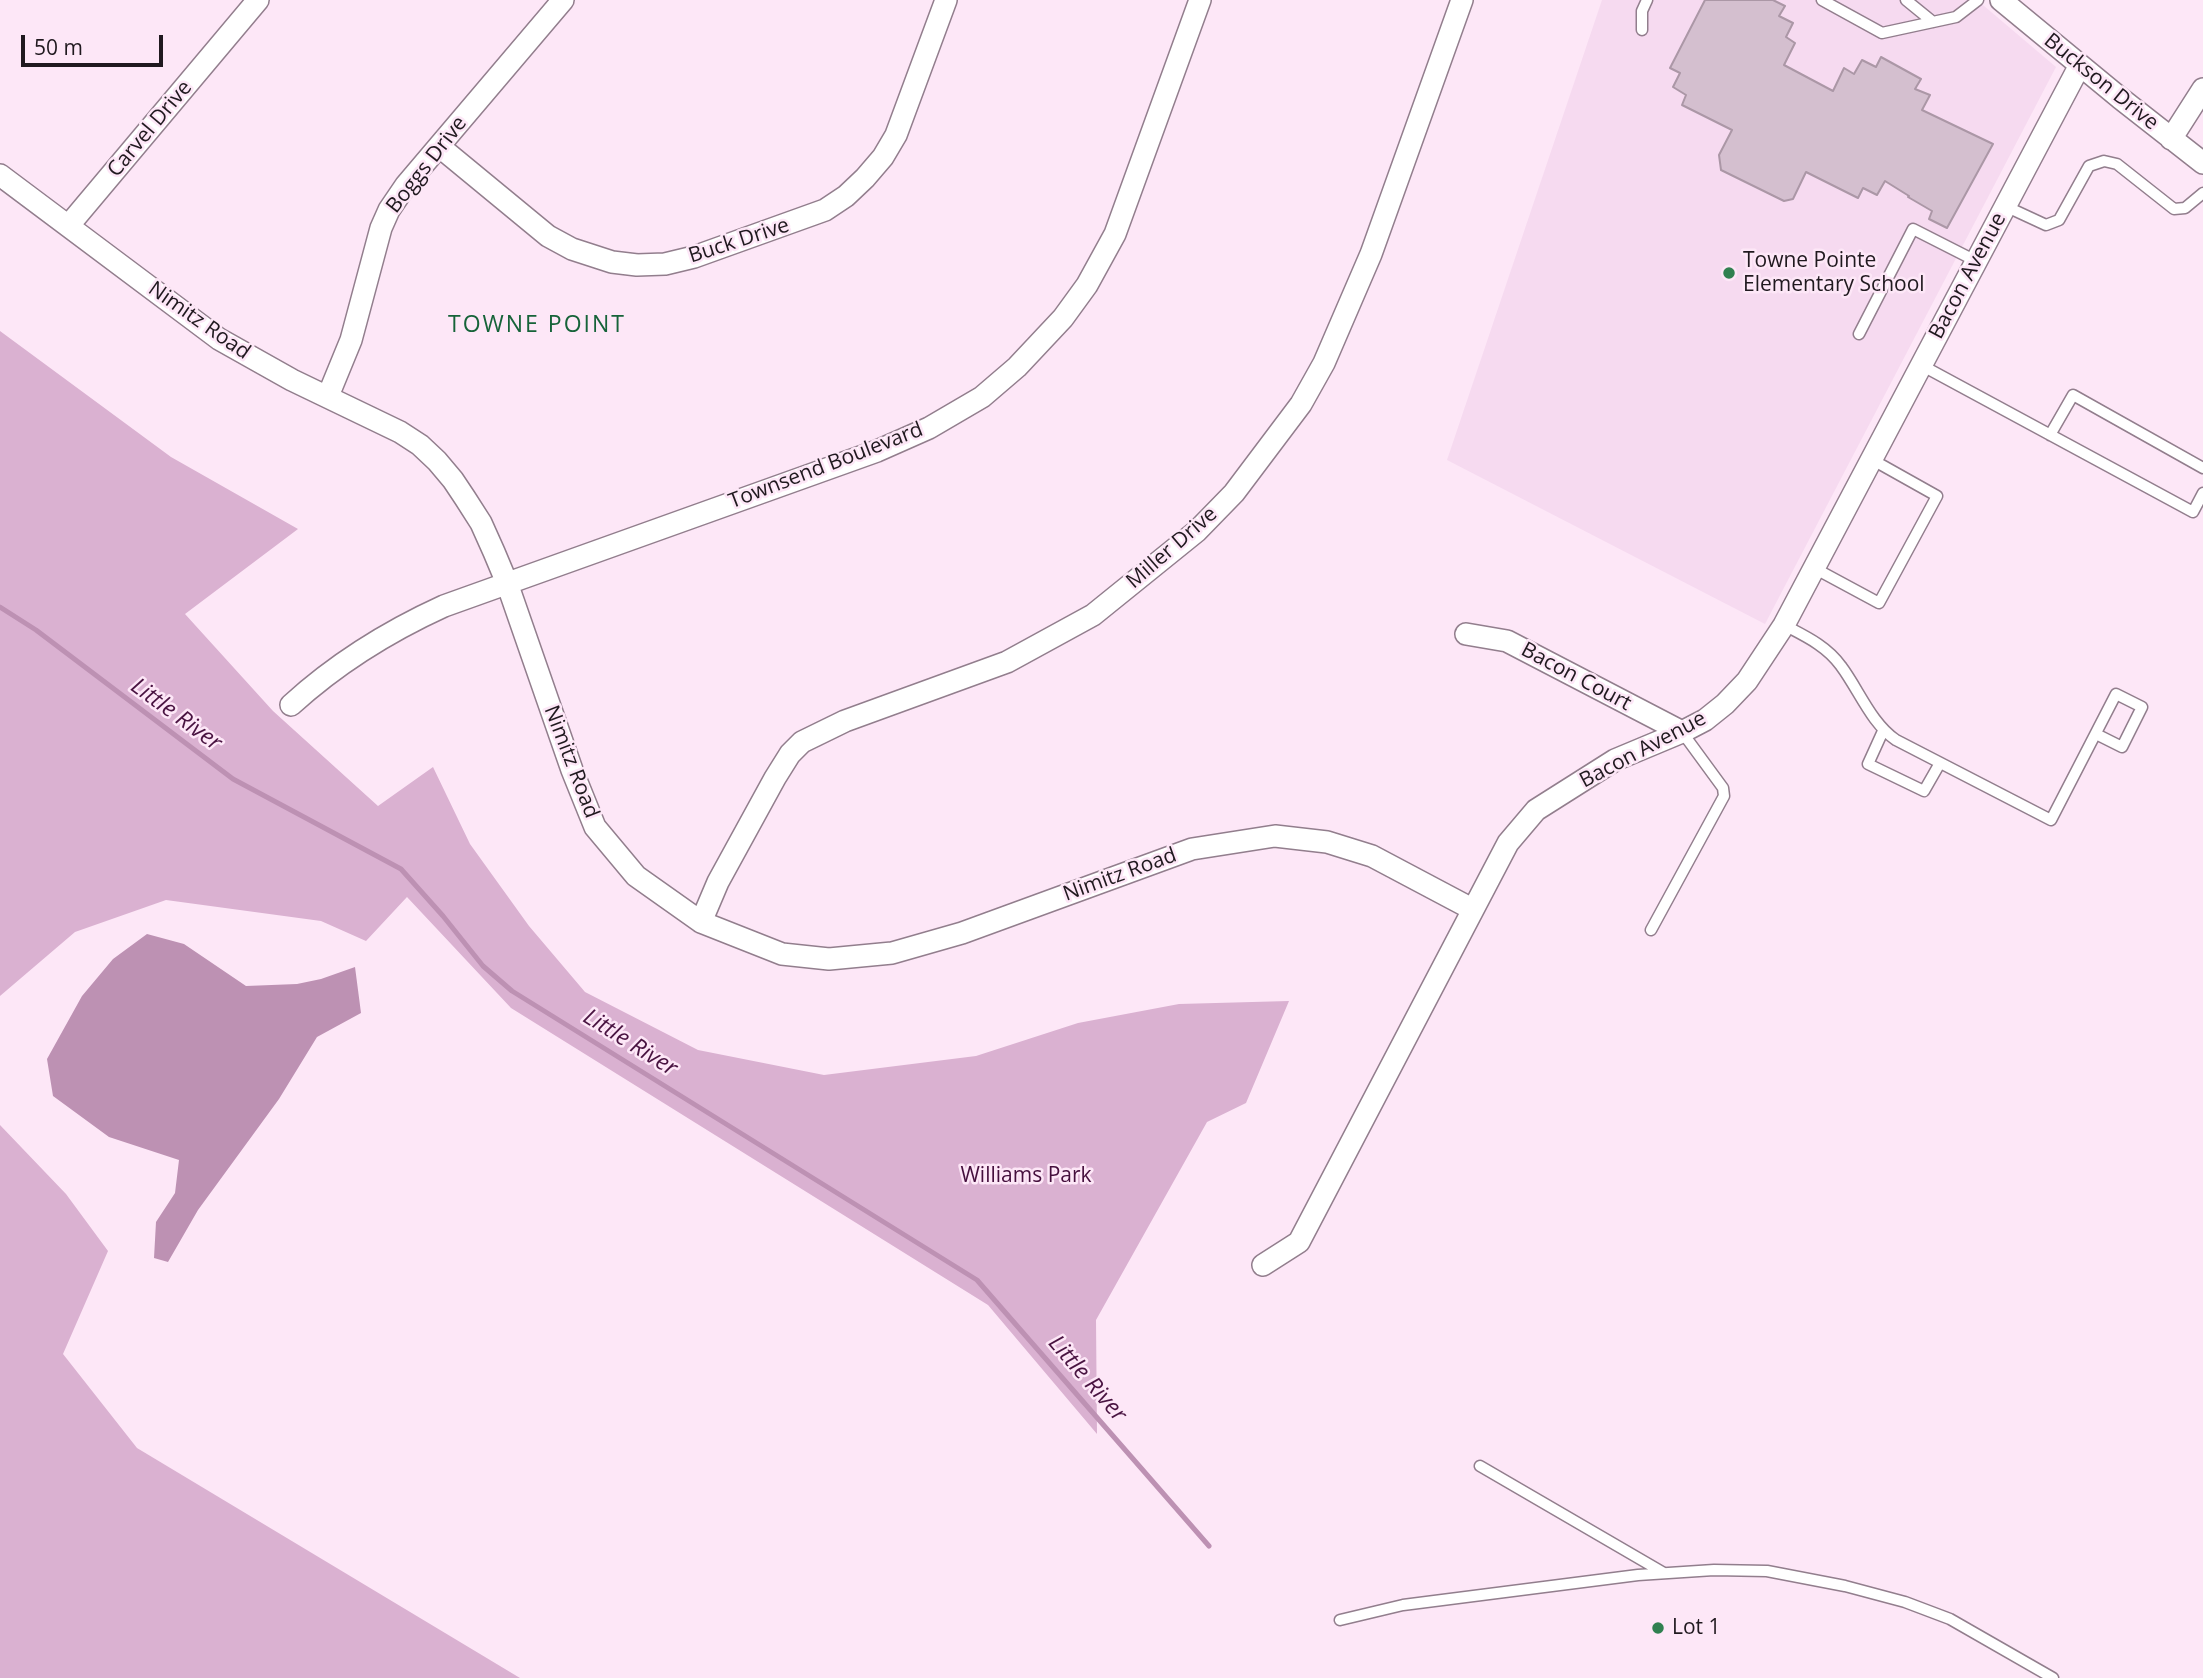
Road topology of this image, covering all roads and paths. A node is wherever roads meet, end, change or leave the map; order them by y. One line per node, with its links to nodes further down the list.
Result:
1 (258, 0): 21 (street, Carvel Drive)
2 (563, 0): 16 (street, Boggs Drive)
3 (946, 0): 16 (street, Buck Drive)
4 (1200, 0): 31 (street, Townsend Boulevard)
5 (1462, 0): 40 (street, Miller Drive)
6 (1647, 0): 12 (lane)
7 (1822, 0): 11 (lane)
8 (1906, 0): 11 (lane)
9 (1978, 0): 11 (lane)
10 (2001, 0): 13 (street, Buckson Drive)
11 (1933, 22)
12 (1642, 30)
13 (2080, 65): 15 (street, Buckson Drive); 20 (street, Bacon Avenue)
14 (2203, 89): 15 (street)
15 (2171, 139): 17 (street, Buckson Drive)
16 (440, 147): 25 (street, Boggs Drive)
17 (2203, 163)
18 (0, 175): 21 (street, Nimitz Road)
19 (2203, 193): 20 (lane)
20 (2005, 206): 22 (street, Bacon Avenue)
21 (69, 225): 25 (street, Nimitz Road)
22 (1976, 261): 23 (lane); 24 (street, Bacon Avenue)
23 (1858, 334)
24 (1921, 365): 26 (lane); 27 (street, Bacon Avenue)
25 (328, 396): 31 (street, Nimitz Road)
26 (2050, 435): 28 (lane); 29 (lane)
27 (1871, 459): 30 (street, Bacon Avenue); 30 (lane)
28 (2203, 468)
29 (2203, 493)
30 (1814, 568): 32 (street, Bacon Avenue)
31 (507, 583): 34 (street, Townsend Boulevard); 40 (street, Nimitz Road)
32 (1784, 625): 35 (lane); 36 (street, Bacon Avenue)
33 (1466, 634): 36 (street, Bacon Court)
34 (291, 705)
35 (1883, 731): 38 (lane); 38 (lane)
36 (1682, 732): 39 (street, Bacon Avenue); 41 (lane)
37 (2096, 734): 37 (lane); 38 (lane)
38 (1940, 763)
39 (1472, 909): 40 (street, Nimitz Road); 42 (street, Bacon Avenue)
40 (701, 922)
41 (1651, 930)
42 (1264, 1265)
43 (1480, 1466): 44 (lane)
44 (1664, 1573): 45 (lane); 46 (lane)
45 (1340, 1620)
46 (2053, 1678)

